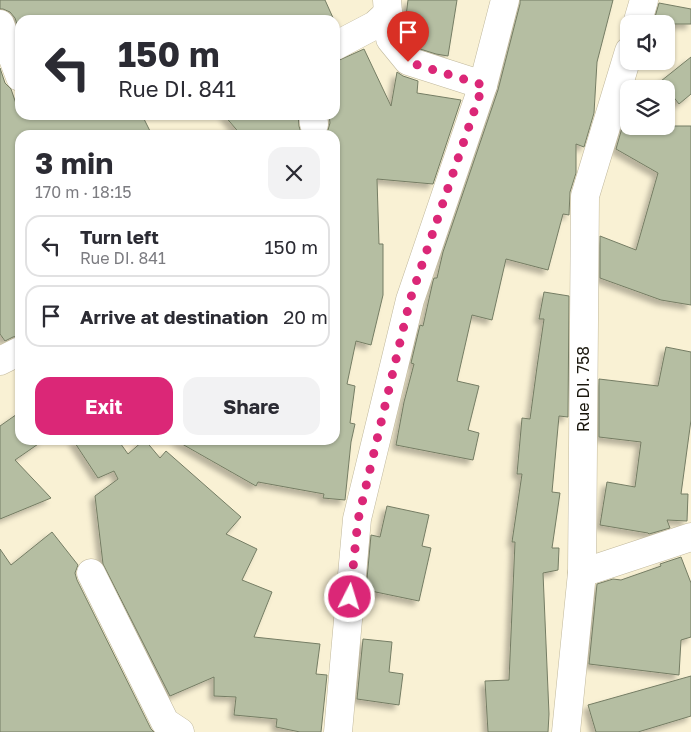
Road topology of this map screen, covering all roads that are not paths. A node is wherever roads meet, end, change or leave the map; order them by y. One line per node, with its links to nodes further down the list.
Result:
1 (505, 0): 9 (street)
2 (644, 0): 4 (street)
3 (388, 7): 6 (street); 9 (street)
4 (640, 15)
5 (0, 24): 7 (street)
6 (340, 43)
7 (15, 64)
8 (623, 70): 14 (street, Rue DI. 758)
9 (483, 85): 16 (street)
10 (15, 354): 11 (street)
11 (0, 361)
12 (691, 537): 14 (street)
13 (91, 573): 15 (street)
14 (582, 573): 17 (street, Rue DI. 758)
15 (180, 732)
16 (338, 732)
17 (566, 732)

